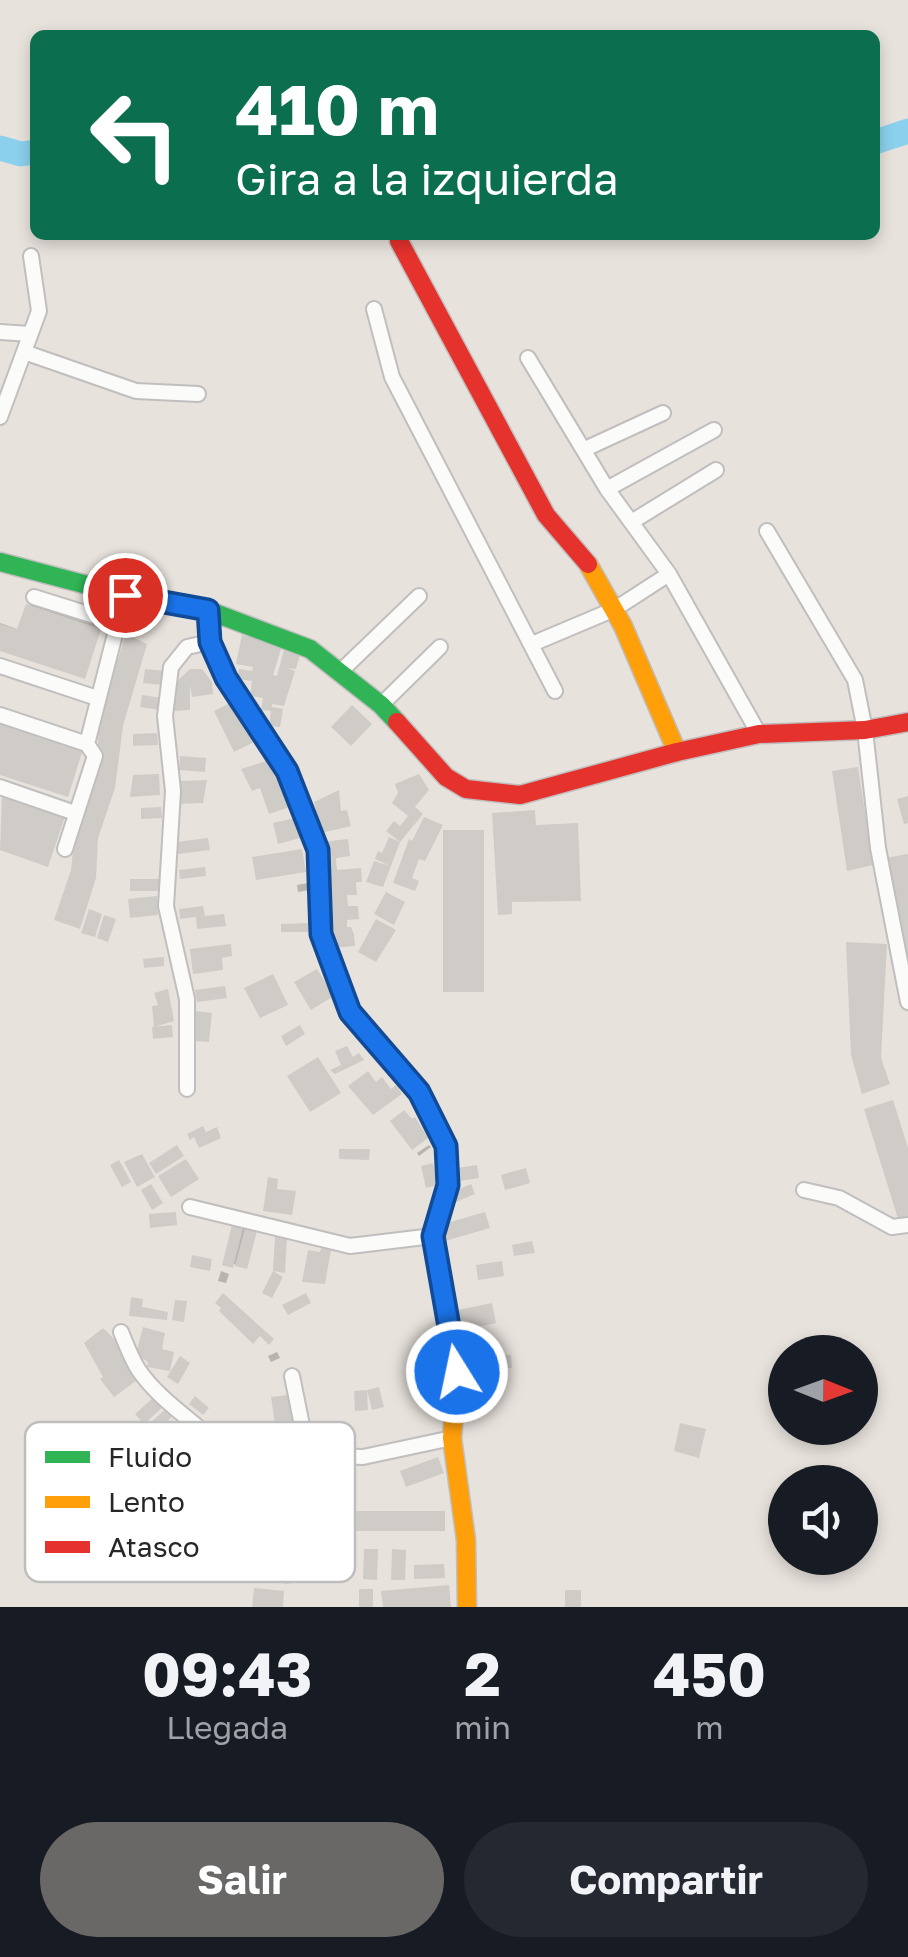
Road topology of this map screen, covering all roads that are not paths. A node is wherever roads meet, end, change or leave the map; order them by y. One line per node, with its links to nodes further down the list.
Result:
1 (399, 240): 22 (street)
2 (32, 256): 5 (street)
3 (374, 309): 26 (street)
4 (0, 332): 5 (street)
5 (30, 334): 6 (street)
6 (24, 352): 8 (street); 10 (street)
7 (528, 358): 12 (street)
8 (198, 394)
9 (663, 412): 12 (street)
10 (0, 417)
11 (714, 430): 14 (street)
12 (584, 449): 14 (street)
13 (716, 470): 15 (street)
14 (607, 489): 15 (street)
15 (633, 521): 18 (street)
16 (767, 532): 35 (street)
17 (0, 562): 19 (street)
18 (669, 574): 22 (street); 36 (street)
19 (125, 595): 23 (street); 24 (street)
20 (419, 596): 29 (street)
21 (34, 598): 24 (street)
22 (615, 609): 26 (street); 38 (street)
23 (208, 610): 25 (street); 29 (street)
24 (118, 623): 31 (street)
25 (210, 642): 44 (street); 48 (street)
26 (532, 644): 30 (street)
27 (440, 647): 32 (street)
28 (0, 666): 31 (street)
29 (340, 672): 32 (street)
30 (555, 691)
31 (97, 698): 37 (street)
32 (382, 705): 38 (street)
33 (0, 715): 37 (street)
34 (908, 722): 35 (street)
35 (865, 730): 36 (street); 42 (street)
36 (759, 734): 38 (street)
37 (87, 744): 40 (street)
38 (677, 752)
39 (0, 787): 40 (street)
40 (75, 813): 41 (street)
41 (65, 849)
42 (906, 985): 43 (street)
43 (908, 1002)
44 (188, 1089)
45 (804, 1190): 47 (street)
46 (190, 1208): 48 (street)
47 (908, 1225)
48 (433, 1236): 53 (street)
49 (120, 1332): 51 (street)
50 (292, 1376): 52 (street)
51 (190, 1422)
52 (301, 1422)
53 (452, 1438): 54 (street); 55 (street)
54 (355, 1457)
55 (468, 1607)

